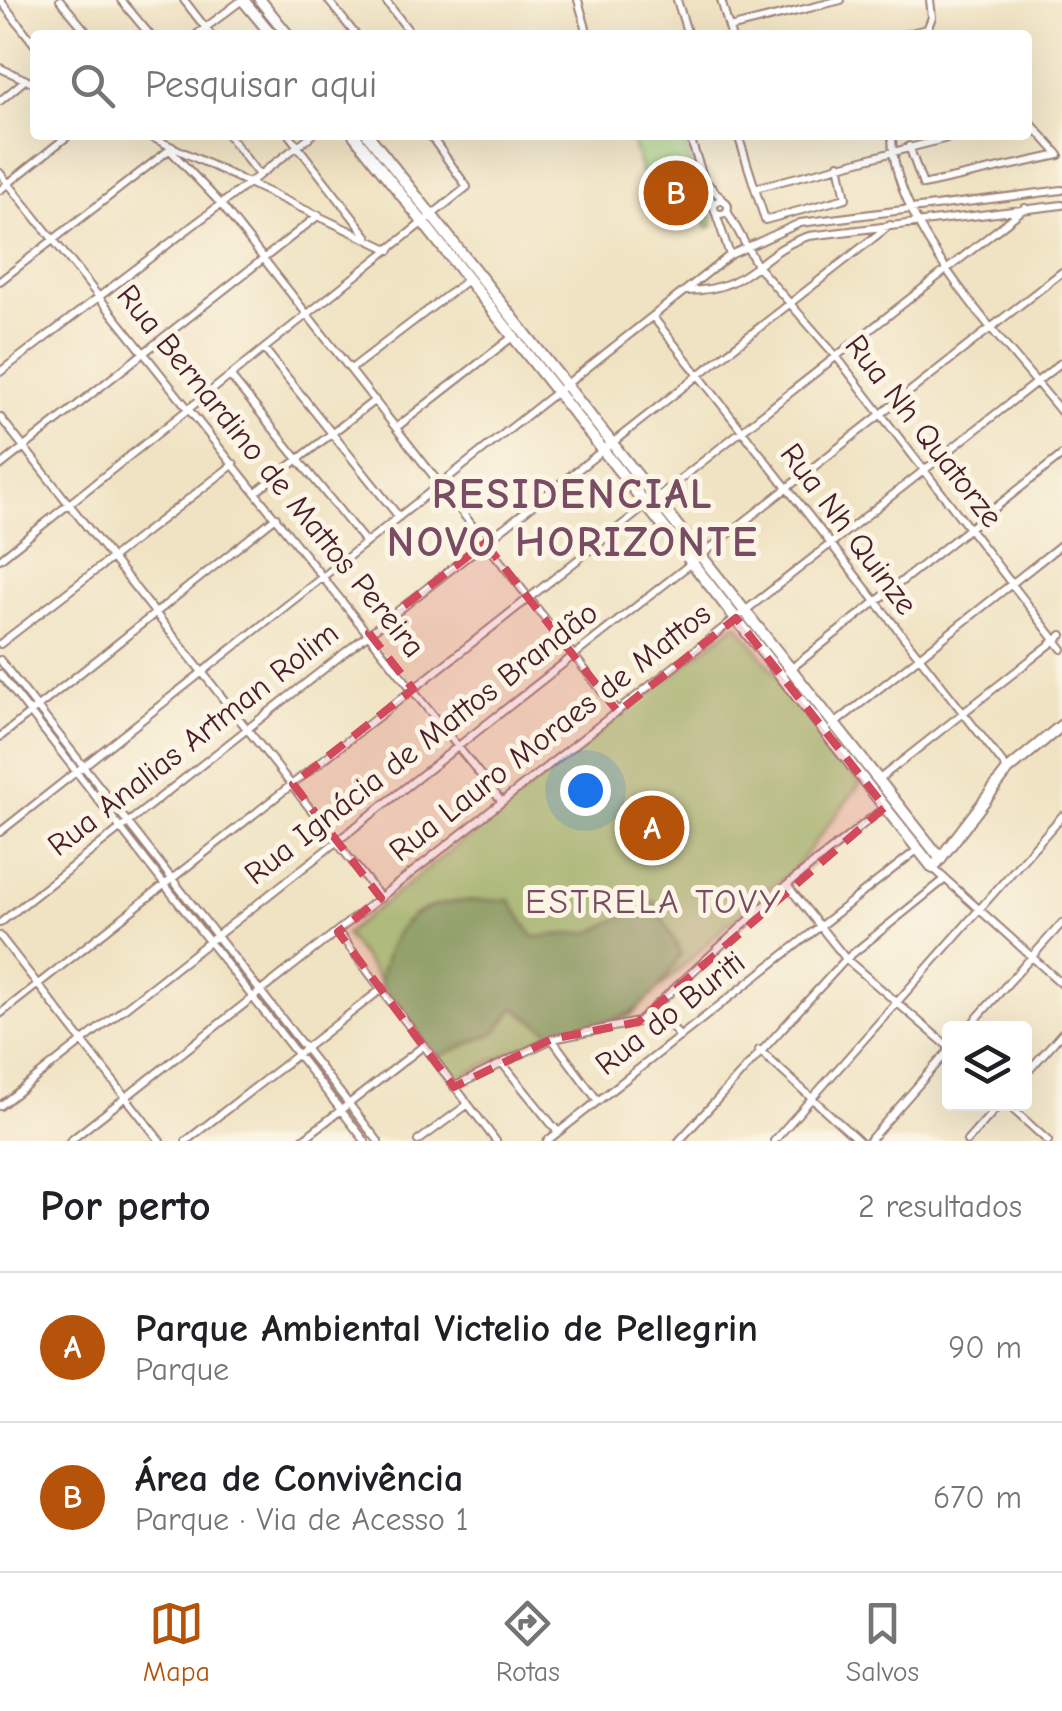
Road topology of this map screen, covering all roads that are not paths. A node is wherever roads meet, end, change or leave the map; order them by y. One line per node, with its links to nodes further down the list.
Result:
1 (0, 0): 27 (street)
2 (60, 0): 15 (street)
3 (121, 0): 16 (street)
4 (184, 0): 14 (street)
5 (242, 0): 14 (street); 18 (street)
6 (260, 0): 19 (street)
7 (328, 0): 20 (street)
8 (385, 0): 21 (street)
9 (578, 0): 22 (street)
10 (677, 0): 23 (street)
11 (721, 0): 24 (street)
12 (842, 0): 25 (street)
13 (930, 0): 26 (street)
14 (206, 28): 17 (street)
15 (85, 30)
16 (146, 30)
17 (203, 30)
18 (268, 30)
19 (284, 30)
20 (352, 30)
21 (408, 30)
22 (587, 30)
23 (686, 30)
24 (730, 30)
25 (734, 30)
26 (928, 30)
27 (30, 39)
28 (0, 68): 29 (street)
29 (24, 80): 30 (street); 31 (street)
30 (30, 82)
31 (0, 100)
32 (1032, 125): 47 (street)
33 (63, 140): 55 (street)
34 (157, 140): 48 (street)
35 (167, 140): 48 (street)
36 (232, 140): 52 (street)
37 (293, 140): 46 (street)
38 (306, 140): 46 (street)
39 (358, 140): 70 (street)
40 (372, 140): 67 (street)
41 (433, 140): 67 (street)
42 (691, 140): 53 (street)
43 (739, 140): 56 (street)
44 (892, 140): 49 (street)
45 (936, 140): 47 (street)
46 (298, 146): 52 (street); 72 (street)
47 (910, 146): 49 (street)
48 (171, 148): 54 (street); 60 (street); 73 (street)
49 (891, 150): 50 (street); 64 (street)
50 (839, 164): 56 (street); 56 (street)
51 (0, 172): 55 (street, Rua Bernardino de Mattos Pereira)
52 (259, 176): 54 (street)
53 (702, 177): 59 (street); 63 (street)
54 (251, 181): 60 (street); 66 (street)
55 (8, 183): 57 (street); 73 (street, Rua Bernardino de Mattos Pereira)
56 (754, 188)
57 (0, 190)
58 (1062, 190): 64 (street)
59 (726, 202): 63 (street); 65 (street, Rua Nh Quatorze)
60 (220, 203): 78 (street); 87 (street)
61 (1062, 205): 62 (street)
62 (1025, 208): 68 (street); 80 (street)
63 (714, 211): 65 (street); 74 (street)
64 (908, 211): 68 (street); 75 (street)
65 (727, 212): 71 (street, Rua Nh Quatorze)
66 (319, 215): 72 (street); 78 (street)
67 (433, 216): 70 (street); 92 (street)
68 (917, 224): 69 (street); 80 (street)
69 (890, 225): 79 (street); 88 (street, Rua Analias Artman Rolim)
70 (423, 226): 76 (street); 84 (street)
71 (736, 236): 74 (street); 75 (street, Rua Nh Quatorze)
72 (368, 238): 76 (street)
73 (53, 239): 83 (street); 87 (street, Rua Bernardino de Mattos Pereira)
74 (724, 242): 77 (street)
75 (743, 247): 77 (street); 79 (street, Rua Nh Quatorze)
76 (390, 250): 89 (street)
77 (730, 255): 81 (street)
78 (264, 258): 89 (street); 95 (street)
79 (758, 267): 85 (street); 88 (street, Rua Nh Quatorze)
80 (948, 268): 91 (street); 96 (street)
81 (715, 269): 85 (street); 86 (street)
82 (1062, 272): 91 (street, Rua Ignácia de Mattos Brandão)
83 (0, 281)
84 (466, 281): 93 (street); 98 (street)
85 (724, 289): 86 (street)
86 (686, 290): 90 (street)
87 (98, 296): 95 (street, Rua Bernardino de Mattos Pereira); 99 (street)
88 (789, 302): 96 (street, Rua Nh Quatorze); 100 (street, Rua Analias Artman Rolim)
89 (309, 315): 94 (street); 98 (street)
90 (652, 316): 100 (street, Rua Nh Quinze); 103 (street)
91 (992, 326): 102 (street); 108 (street, Rua Ignácia de Mattos Brandão)
92 (524, 328): 93 (street); 103 (street)
93 (512, 338): 104 (street); 110 (street)
94 (264, 350): 101 (street); 112 (street)
95 (144, 352): 106 (street, Rua Bernardino de Mattos Pereira); 114 (street)
96 (836, 356): 108 (street, Rua Nh Quatorze); 111 (street)
97 (1062, 362): 102 (street, Rua Lauro Moraes de Mattos)
98 (351, 369): 105 (street)
99 (0, 372)
100 (699, 375): 111 (street, Rua Nh Quinze); 113 (street, Rua Analias Artman Rolim)
101 (231, 377): 106 (street); 117 (street)
102 (1037, 382): 107 (street); 120 (street, Rua Lauro Moraes de Mattos)
103 (568, 384): 104 (street); 113 (street)
104 (556, 394): 115 (street); 121 (street)
105 (375, 400): 110 (street); 112 (street)
106 (190, 409): 118 (street, Rua Bernardino de Mattos Pereira); 125 (street)
107 (1062, 413)
108 (879, 414): 120 (street, Rua Nh Quatorze); 122 (street, Rua Ignácia de Mattos Brandão)
109 (0, 417): 114 (street)
110 (396, 427): 121 (street)
111 (742, 431): 122 (street, Rua Nh Quinze); 124 (street)
112 (331, 434): 117 (street); 127 (street)
113 (614, 442): 115 (street, Rua Analias Artman Rolim); 124 (street)
114 (24, 448): 119 (street); 125 (street)
115 (602, 450): 126 (street); 131 (street, Rua Analias Artman Rolim)
116 (1062, 455): 129 (street)
117 (297, 460): 123 (street); 130 (street)
118 (234, 464): 123 (street, Rua Bernardino de Mattos Pereira); 136 (street)
119 (0, 466)
120 (922, 470): 129 (street, Rua Nh Quatorze); 133 (street, Rua Lauro Moraes de Mattos)
121 (442, 484): 127 (street); 131 (street)
122 (786, 487): 133 (street, Rua Nh Quinze); 134 (street, Rua Ignácia de Mattos Brandão)
123 (256, 492): 128 (street, Rua Bernardino de Mattos Pereira)
124 (657, 497): 126 (street); 134 (street)
125 (68, 505): 135 (street); 136 (street)
126 (647, 507): 137 (street); 140 (street)
127 (399, 517): 130 (street)
128 (276, 518): 138 (street, Rua Bernardino de Mattos Pereira); 142 (street)
129 (966, 528): 139 (street, Rua Nh Quatorze); 141 (street)
130 (366, 543): 138 (street)
131 (485, 543): 140 (street); 144 (street, Rua Analias Artman Rolim)
132 (1062, 544): 139 (street)
133 (829, 545): 141 (street, Rua Nh Quinze); 143 (street, Rua Lauro Moraes de Mattos)
134 (702, 554): 137 (street, Rua Ignácia de Mattos Brandão); 143 (street)
135 (0, 559)
136 (113, 559): 142 (street); 147 (street)
137 (692, 562): 143 (street); 149 (street, Rua Ignácia de Mattos Brandão)
138 (324, 576): 144 (street, Rua Bernardino de Mattos Pereira); 152 (street)
139 (1011, 584): 146 (street, Rua Nh Quatorze); 150 (street)
140 (529, 599): 149 (street); 155 (street)
141 (873, 602): 150 (street, Rua Nh Quinze); 153 (street)
142 (156, 613): 152 (street); 156 (street)
143 (741, 614): 153 (street); 157 (street, Rua Lauro Moraes de Mattos)
144 (369, 633): 155 (street, Rua Bernardino de Mattos Pereira); 159 (street, Rua Analias Artman Rolim)
145 (1062, 634): 146 (street)
146 (1054, 640): 148 (street, Rua Nh Quatorze); 158 (street)
147 (0, 644)
148 (1062, 649)
149 (574, 656): 157 (street); 163 (street, Rua Ignácia de Mattos Brandão)
150 (916, 657): 158 (street, Rua Nh Quinze); 161 (street)
151 (0, 660): 156 (street)
152 (204, 671): 159 (street); 164 (street)
153 (786, 673): 161 (street)
154 (0, 674): 156 (street)
155 (414, 689): 163 (street, Rua Bernardino de Mattos Pereira); 167 (street)
156 (34, 710): 162 (street); 164 (street)
157 (618, 712): 169 (street, Rua Lauro Moraes de Mattos)
158 (963, 713): 165 (street, Rua Nh Quinze); 166 (street)
159 (249, 726): 167 (street); 172 (street, Rua Analias Artman Rolim)
160 (1062, 726): 165 (street)
161 (830, 728): 166 (street); 168 (street)
162 (0, 737)
163 (458, 746): 169 (street, Rua Bernardino de Mattos Pereira); 174 (street, Rua Ignácia de Mattos Brandão)
164 (80, 769): 172 (street); 173 (street)
165 (1008, 770): 176 (street)
166 (879, 779): 168 (street); 176 (street)
167 (293, 784): 174 (street); 178 (street)
168 (869, 787): 170 (street)
169 (502, 802): 180 (street, Rua Lauro Moraes de Mattos)
170 (885, 807): 175 (street); 179 (street)
171 (1062, 816): 181 (street)
172 (124, 825): 178 (street); 182 (street, Rua Analias Artman Rolim)
173 (0, 832)
174 (337, 841): 180 (street); 187 (street, Rua Ignácia de Mattos Brandão)
175 (917, 850): 176 (street); 184 (street, Rua do Buriti)
176 (937, 863): 177 (street)
177 (944, 880): 181 (street); 189 (street)
178 (165, 884): 187 (street); 190 (street)
179 (787, 885): 184 (street); 196 (street)
180 (380, 898): 185 (street, Rua Lauro Moraes de Mattos)
181 (979, 910): 188 (street); 195 (street)
182 (0, 923)
183 (1062, 924): 188 (street)
184 (819, 928): 189 (street); 200 (street, Rua do Buriti)
185 (338, 932): 192 (street); 193 (street, Rua Lauro Moraes de Mattos)
186 (0, 936): 190 (street)
187 (214, 938): 193 (street); 194 (street); 201 (street, Rua Ignácia de Mattos Brandão)
188 (1032, 957): 191 (street); 198 (street)
189 (846, 959): 195 (street); 206 (street)
190 (38, 984): 197 (street); 201 (street)
191 (1062, 984)
192 (383, 988): 204 (street); 205 (street)
193 (262, 991): 194 (street, Rua Lauro Moraes de Mattos); 205 (street)
194 (252, 998): 207 (street); 212 (street, Rua Lauro Moraes de Mattos)
195 (896, 1004): 203 (street); 213 (street)
196 (655, 1006): 200 (street); 202 (street)
197 (0, 1014)
198 (974, 1021)
199 (1062, 1033): 210 (street)
200 (680, 1037): 214 (street, Rua do Buriti)
201 (82, 1039): 212 (street); 217 (street, Rua Ignácia de Mattos Brandão)
202 (552, 1039): 209 (street); 214 (street)
203 (942, 1041)
204 (422, 1046): 211 (street); 215 (street)
205 (305, 1049): 207 (street); 215 (street)
206 (759, 1050): 213 (street); 231 (street)
207 (296, 1055): 218 (street); 224 (street)
208 (942, 1057): 234 (street)
209 (502, 1063): 211 (street); 221 (street)
210 (1032, 1067)
211 (454, 1086): 216 (street)
212 (126, 1098): 222 (street, Rua Lauro Moraes de Mattos); 223 (street)
213 (812, 1098): 232 (street); 233 (street)
214 (598, 1101): 221 (street, Rua do Buriti)
215 (348, 1104): 218 (street); 227 (street)
216 (468, 1105): 228 (street); 229 (street)
217 (0, 1106)
218 (340, 1110): 225 (street); 226 (street)
219 (997, 1111): 235 (street)
220 (1012, 1111): 236 (street)
221 (558, 1132): 230 (street, Rua do Buriti)
222 (70, 1141)
223 (160, 1141)
224 (186, 1141)
225 (301, 1141)
226 (365, 1141)
227 (378, 1141)
228 (418, 1141)
229 (496, 1141)
230 (547, 1141)
231 (679, 1141)
232 (774, 1141)
233 (859, 1141)
234 (869, 1141)
235 (967, 1141)
236 (1048, 1141)

